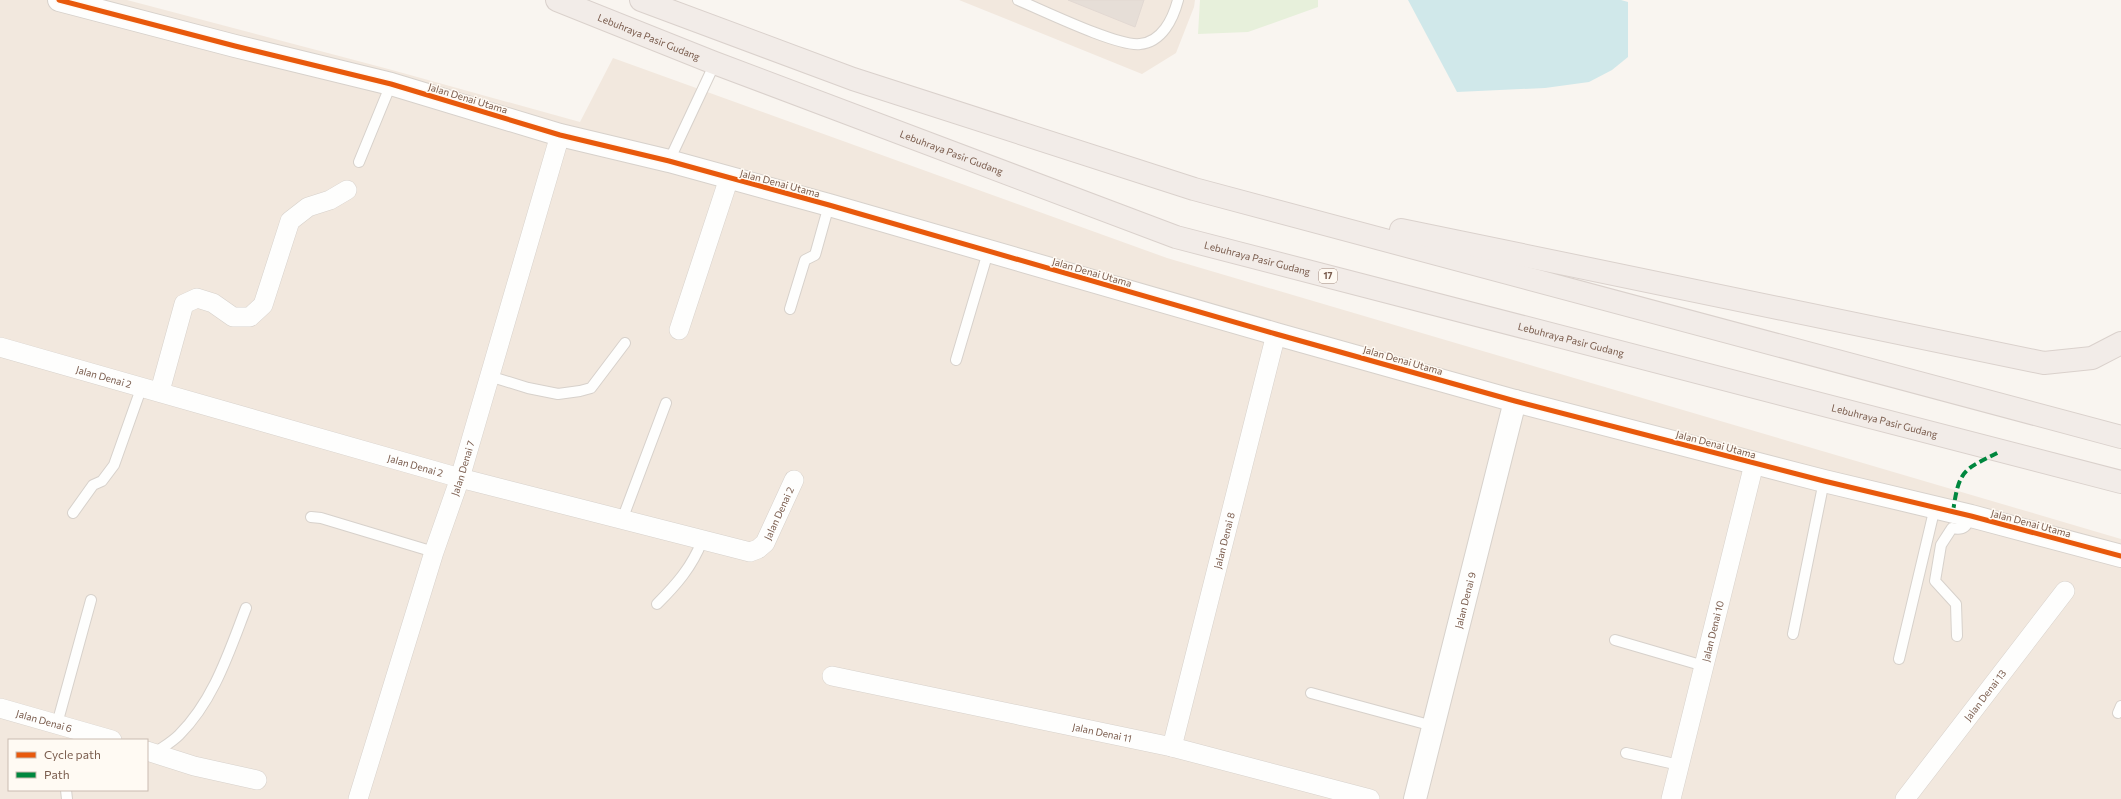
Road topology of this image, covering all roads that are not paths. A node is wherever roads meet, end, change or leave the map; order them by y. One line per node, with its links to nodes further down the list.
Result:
1 (59, 0): 7 (street, Jalan Denai Utama)
2 (557, 0): 6 (highway, Lebuhraya Pasir Gudang / 17)
3 (641, 0): 12 (highway)
4 (1018, 0): 5 (lane)
5 (1178, 0)
6 (715, 63): 9 (lane); 33 (highway, Lebuhraya Pasir Gudang / 17)
7 (391, 84): 8 (street, Jalan Denai Utama); 10 (lane)
8 (560, 135): 9 (street, Jalan Denai Utama); 23 (street, Jalan Denai 7)
9 (669, 161): 11 (street, Jalan Denai Utama)
10 (359, 162)
11 (729, 178): 14 (street, Jalan Denai Utama); 17 (street)
12 (1194, 189): 20 (highway); 28 (highway)
13 (347, 190): 25 (street)
14 (829, 205): 15 (street, Jalan Denai Utama); 16 (lane)
15 (988, 252): 18 (street, Jalan Denai Utama); 22 (lane)
16 (790, 309)
17 (679, 330)
18 (1276, 334): 26 (street, Jalan Denai Utama); 57 (street, Jalan Denai 8)
19 (625, 343): 23 (lane)
20 (2121, 343)
21 (0, 347): 24 (street, Jalan Denai 2)
22 (956, 360)
23 (490, 376): 30 (street, Jalan Denai 7)
24 (142, 386): 25 (street, Jalan Denai 2); 35 (lane)
25 (160, 391): 30 (street, Jalan Denai 2)
26 (1515, 401): 29 (street, Jalan Denai Utama); 54 (street, Jalan Denai 9)
27 (666, 403): 38 (lane)
28 (2121, 437)
29 (1754, 464): 32 (street, Jalan Denai Utama); 50 (street, Jalan Denai 10)
30 (460, 478): 38 (street, Jalan Denai 2); 40 (street, Jalan Denai 7)
31 (794, 480): 39 (street, Jalan Denai 2)
32 (1824, 482): 34 (street, Jalan Denai Utama); 46 (lane)
33 (2121, 482)
34 (1935, 507): 36 (street, Jalan Denai Utama); 49 (lane)
35 (73, 513)
36 (1971, 516): 41 (street, Jalan Denai Utama); 47 (lane)
37 (311, 517): 40 (lane)
38 (622, 520): 39 (street, Jalan Denai 2)
39 (702, 541): 44 (lane)
40 (434, 552): 62 (street, Jalan Denai 7)
41 (2121, 556)
42 (2065, 591): 66 (street, Jalan Denai 13)
43 (91, 600): 55 (lane)
44 (657, 604)
45 (246, 608): 58 (lane)
46 (1793, 634)
47 (1957, 636)
48 (1615, 640): 50 (lane)
49 (1898, 659)
50 (1704, 666): 60 (street, Jalan Denai 10)
51 (832, 676): 57 (street, Jalan Denai 11)
52 (1311, 693): 54 (lane)
53 (0, 708): 55 (street, Jalan Denai 6)
54 (1433, 726): 64 (street, Jalan Denai 9)
55 (67, 731): 56 (street, Jalan Denai 6)
56 (107, 739)
57 (1172, 747): 63 (street, Jalan Denai 11)
58 (151, 752): 61 (street)
59 (1626, 753): 60 (lane)
60 (1679, 765): 65 (street, Jalan Denai 10)
61 (257, 780)
62 (358, 799)
63 (1370, 799)
64 (1415, 799)
65 (1671, 799)
66 (1905, 799)

